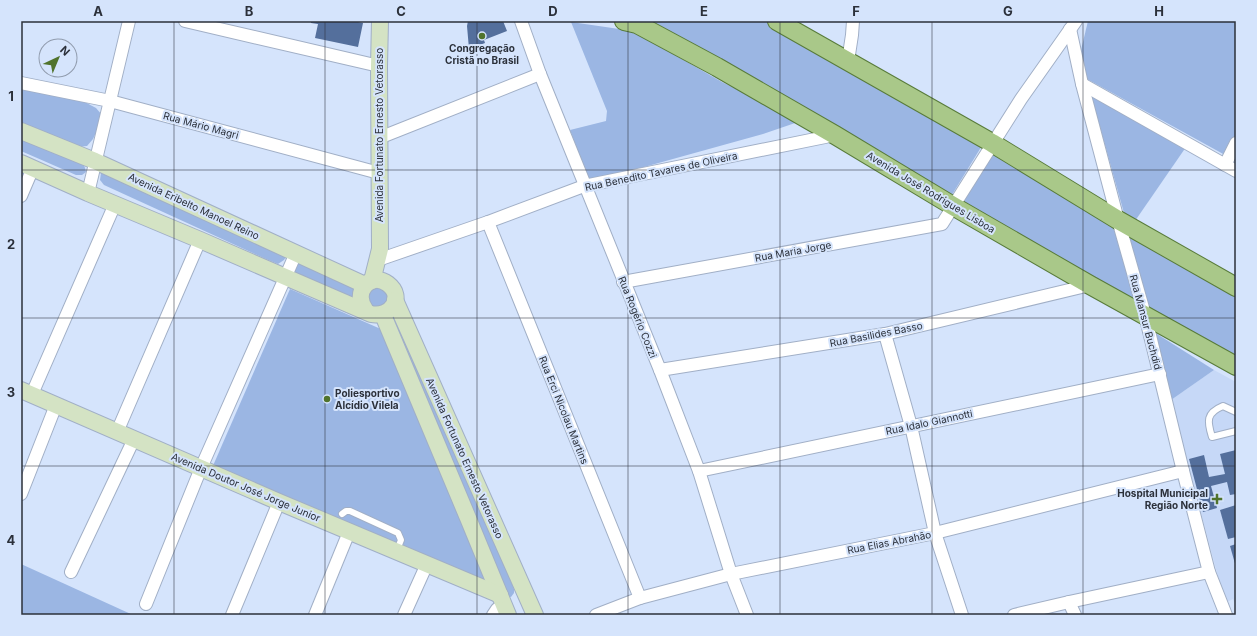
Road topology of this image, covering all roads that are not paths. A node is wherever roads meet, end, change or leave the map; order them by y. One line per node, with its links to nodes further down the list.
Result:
1 (128, 21): 14 (street)
2 (185, 21): 10 (street)
3 (380, 21): 10 (main road, Avenida Fortunato Ernesto Vetorasso)
4 (522, 21): 11 (street, Rua Rogério Cozzi)
5 (624, 21): 16 (main road, Avenida José Rodrigues Lisboa)
6 (777, 21): 9 (main road)
7 (853, 21): 9 (street)
8 (1073, 25): 13 (street); 18 (street, Rua Maria Jorge)
9 (848, 61): 18 (main road)
10 (379, 66): 17 (main road, Avenida Fortunato Ernesto Vetorasso)
11 (540, 74): 17 (street); 24 (street, Rua Rogério Cozzi)
12 (21, 83): 14 (street, Rua Mário Magri)
13 (1082, 84): 22 (street); 28 (street)
14 (110, 100): 20 (street); 23 (street, Rua Mário Magri)
15 (21, 131): 20 (main road, Avenida Eribelto Manoel Reino)
16 (835, 135): 24 (street, Rua Benedito Tavares de Oliveira); 29 (main road, Avenida José Rodrigues Lisboa)
17 (379, 138): 23 (main road, Avenida Fortunato Ernesto Vetorasso)
18 (992, 143): 28 (main road); 29 (street, Rua Maria Jorge)
19 (1236, 143): 22 (street)
20 (95, 161): 25 (street); 33 (main road, Avenida Eribelto Manoel Reino)
21 (27, 165): 25 (main road); 26 (street)
22 (1231, 168)
23 (379, 173): 34 (main road, Avenida Fortunato Ernesto Vetorasso)
24 (584, 186): 31 (street, Rua Benedito Tavares de Oliveira); 36 (street, Rua Rogério Cozzi)
25 (88, 193): 27 (main road)
26 (21, 196)
27 (115, 204): 32 (main road); 48 (street)
28 (1107, 204): 30 (main road)
29 (953, 206): 36 (street, Rua Maria Jorge); 38 (main road, Avenida José Rodrigues Lisboa)
30 (1118, 220): 39 (main road); 43 (street, Rua Mansur Buchdid)
31 (488, 222): 34 (street, Rua Benedito Tavares de Oliveira); 71 (street, Rua Erci Nicolau Martins)
32 (200, 240): 35 (main road); 53 (street)
33 (296, 253): 35 (street); 37 (main road, Avenida Eribelto Manoel Reino)
34 (380, 256): 37 (main road, Avenida Fortunato Ernesto Vetorasso); 40 (main road, Avenida Fortunato Ernesto Vetorasso)
35 (286, 277): 41 (main road); 55 (street)
36 (623, 282): 46 (street, Rua Rogério Cozzi)
37 (368, 283): 40 (main road); 41 (main road)
38 (1090, 285): 43 (main road, Avenida José Rodrigues Lisboa); 44 (street, Rua Basilides Basso)
39 (1236, 287)
40 (394, 294): 42 (main road); 78 (main road, Avenida Fortunato Ernesto Vetorasso)
41 (366, 311): 42 (main road)
42 (382, 315): 65 (main road, Avenida Fortunato Ernesto Vetorasso)
43 (1146, 315): 45 (main road, Avenida José Rodrigues Lisboa); 47 (street, Rua Mansur Buchdid)
44 (885, 334): 46 (street, Rua Basilides Basso); 51 (street)
45 (1236, 366)
46 (660, 370): 56 (street, Rua Rogério Cozzi)
47 (1160, 374): 51 (street, Rua Idalo Giannotti); 57 (street, Rua Mansur Buchdid)
48 (26, 392): 49 (main road, Avenida Doutor José Jorge Junior)
49 (56, 405): 53 (main road, Avenida Doutor José Jorge Junior); 58 (street)
50 (1236, 412): 52 (lane)
51 (911, 426): 56 (street, Rua Idalo Giannotti); 62 (street)
52 (1236, 431)
53 (117, 432): 54 (main road, Avenida Doutor José Jorge Junior)
54 (134, 439): 55 (main road, Avenida Doutor José Jorge Junior); 66 (street)
55 (201, 468): 59 (main road, Avenida Doutor José Jorge Junior); 73 (street)
56 (699, 471): 68 (street, Rua Rogério Cozzi)
57 (1183, 471): 62 (street, Rua Elias Abrahão); 67 (street, Rua Mansur Buchdid)
58 (21, 494)
59 (278, 502): 61 (main road, Avenida Doutor José Jorge Junior); 75 (street)
60 (342, 514): 63 (lane)
61 (349, 532): 63 (main road, Avenida Doutor José Jorge Junior); 76 (street)
62 (935, 533): 68 (street, Rua Elias Abrahão); 81 (street)
63 (396, 552): 64 (main road, Avenida Doutor José Jorge Junior)
64 (426, 564): 69 (main road, Avenida Doutor José Jorge Junior); 77 (street)
65 (488, 566): 69 (main road); 70 (main road, Avenida Fortunato Ernesto Vetorasso)
66 (71, 572)
67 (1210, 572): 72 (street); 84 (street, Rua Mansur Buchdid)
68 (731, 574): 71 (street, Rua Elias Abrahão); 80 (street, Rua Rogério Cozzi)
69 (471, 583): 70 (main road, Avenida Doutor José Jorge Junior)
70 (500, 595): 74 (main road, Avenida Fortunato Ernesto Vetorasso)
71 (640, 598): 79 (street, Rua Elias Abrahão)
72 (1070, 602): 82 (street); 83 (street)
73 (146, 604)
74 (504, 614)
75 (232, 615)
76 (315, 615)
77 (404, 615)
78 (535, 615)
79 (596, 615)
80 (747, 615)
81 (962, 615)
82 (1014, 615)
83 (1075, 615)
84 (1226, 615)

